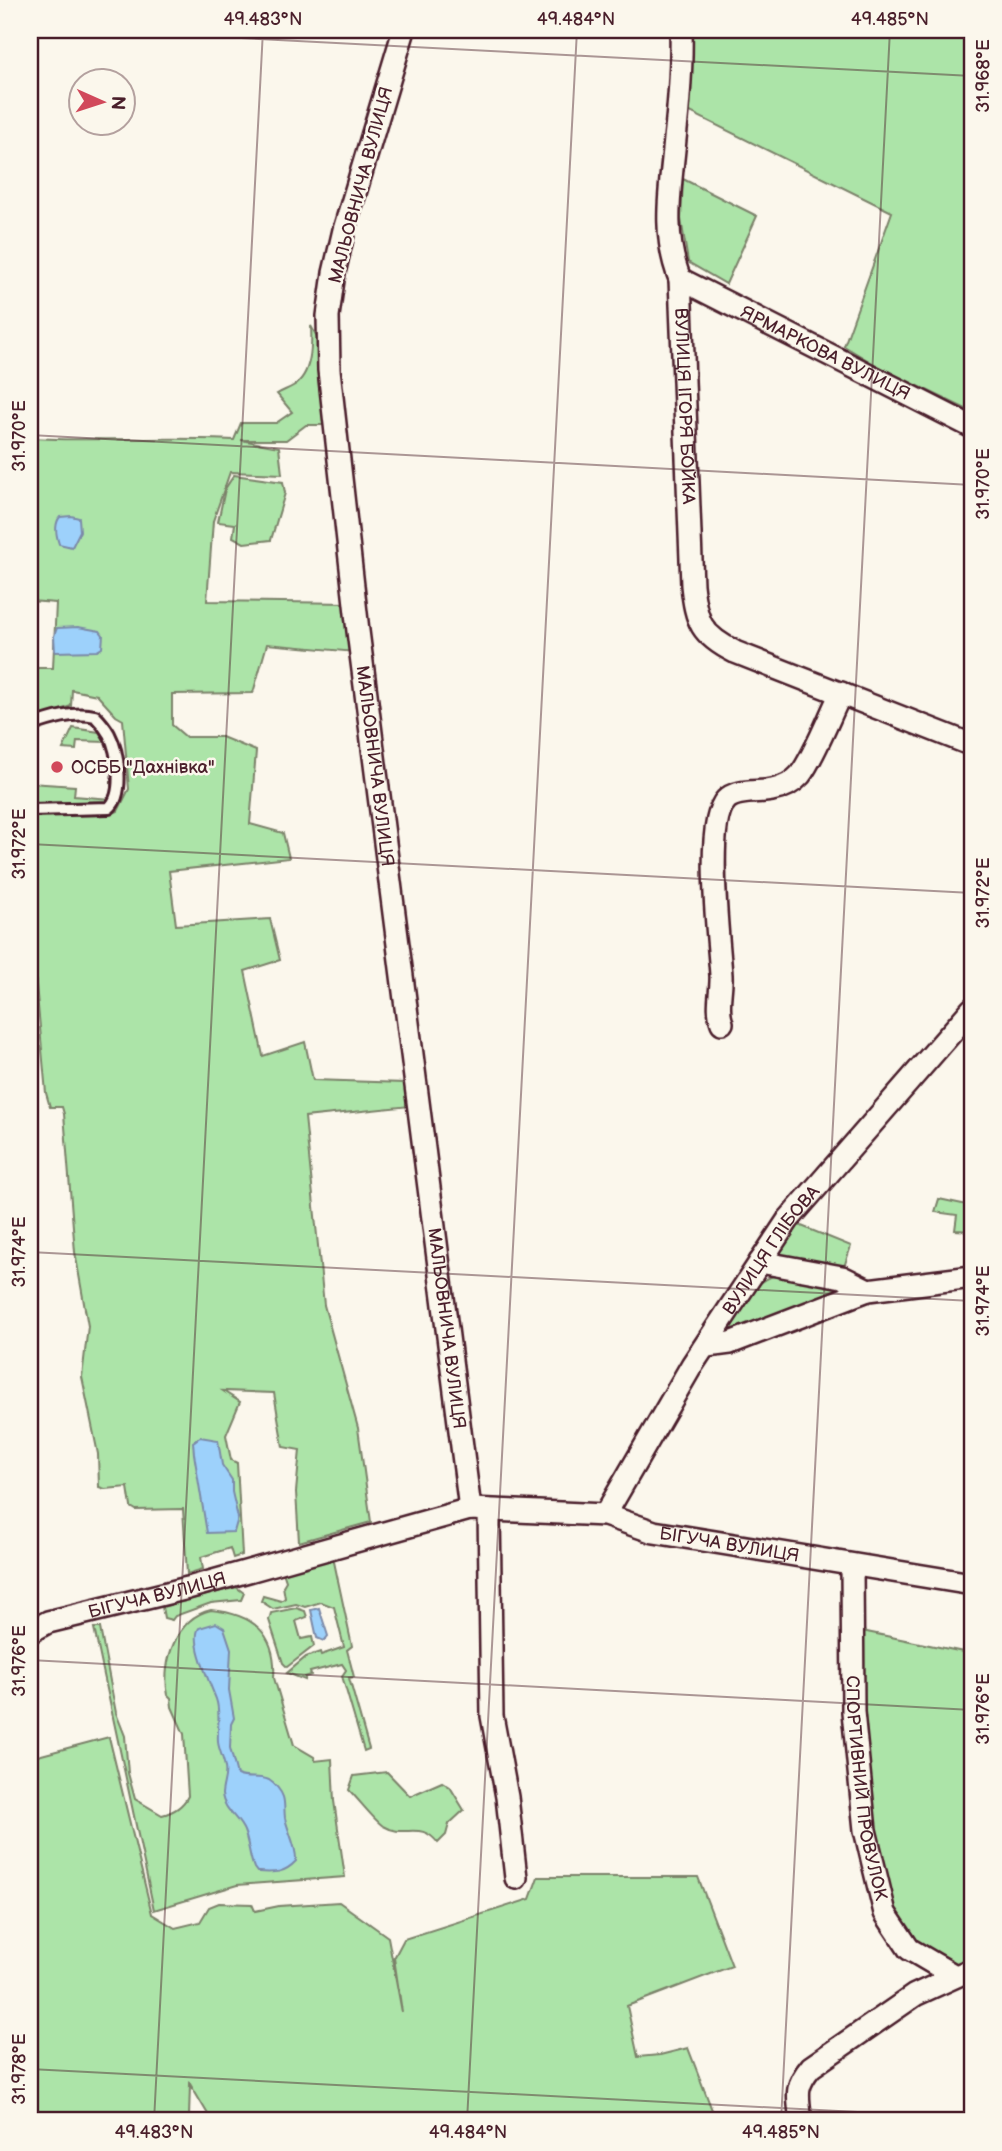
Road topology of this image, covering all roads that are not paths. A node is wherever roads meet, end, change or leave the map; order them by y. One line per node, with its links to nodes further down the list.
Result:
1 (404, 30): 15 (street, МАЛЬОВНИЧА ВУЛИЦЯ)
2 (681, 30): 3 (street, ВУЛИЦЯ ІГОРЯ БОЙКА)
3 (680, 279): 4 (street, ЯРМАРКОВА ВУЛИЦЯ); 5 (street, ВУЛИЦЯ ІГОРЯ БОЙКА)
4 (972, 427)
5 (841, 693): 7 (street, ВУЛИЦЯ ІГОРЯ БОЙКА); 10 (street)
6 (30, 726): 8 (lane)
7 (972, 745)
8 (30, 810)
9 (972, 1009): 11 (street, ВУЛИЦЯ ГЛІБОВА)
10 (722, 1023)
11 (760, 1262): 13 (street); 14 (street, ВУЛИЦЯ ГЛІБОВА)
12 (972, 1277): 13 (street)
13 (868, 1290): 14 (street)
14 (707, 1346): 16 (street, ВУЛИЦЯ ГЛІБОВА)
15 (479, 1510): 16 (street, БІГУЧА ВУЛИЦЯ); 19 (street, БІГУЧА ВУЛИЦЯ); 20 (street)
16 (605, 1516): 17 (street, БІГУЧА ВУЛИЦЯ)
17 (852, 1565): 18 (street, БІГУЧА ВУЛИЦЯ); 21 (street, СПОРТИВНИЙ ПРОВУЛОК)
18 (972, 1584)
19 (30, 1632)
20 (516, 1878)
21 (964, 1972): 22 (street, СПОРТИВНИЙ ПРОВУЛОК)
22 (801, 2121)

